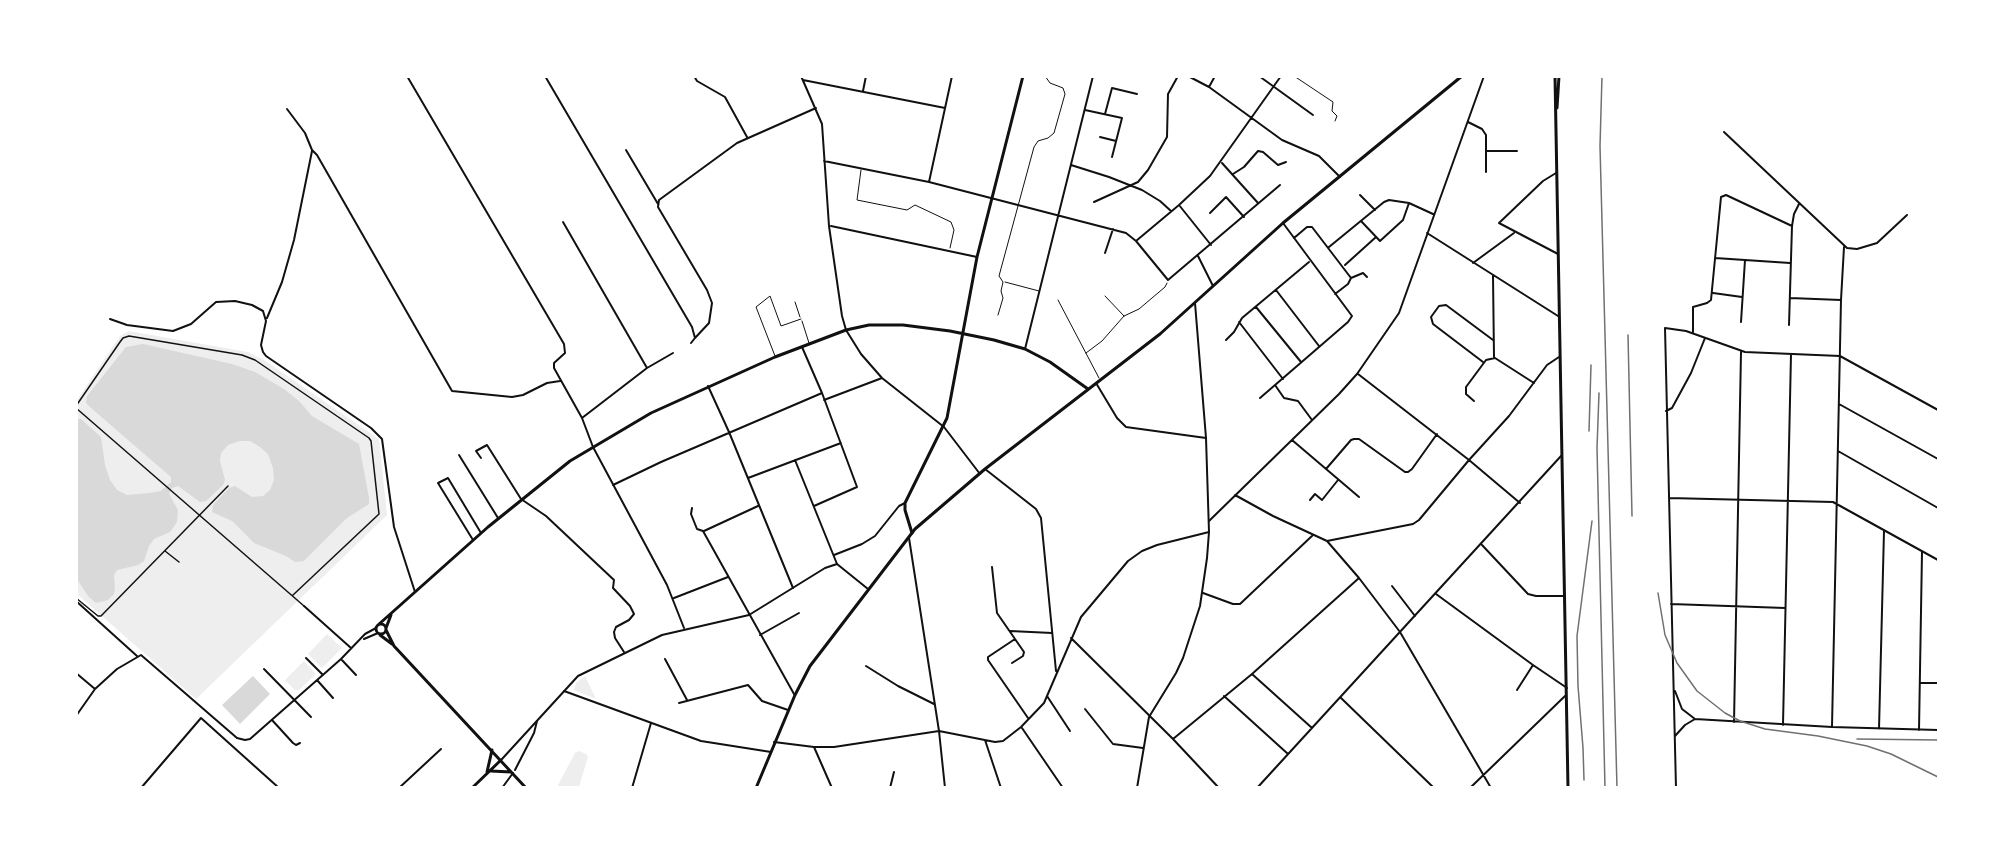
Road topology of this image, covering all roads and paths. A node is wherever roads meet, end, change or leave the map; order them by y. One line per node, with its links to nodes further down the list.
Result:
1 (408, 76): 150 (street)
2 (545, 76): 126 (street)
3 (694, 76): 36 (street)
4 (866, 76): 22 (street)
5 (952, 76): 25 (street)
6 (1023, 76): 56 (main road)
7 (1045, 76): 62 (lane)
8 (1093, 76): 27 (street)
9 (1178, 76): 54 (street)
10 (1188, 76): 21 (street)
11 (1215, 76): 21 (street)
12 (1259, 76): 20 (street)
13 (1281, 76): 20 (street)
14 (1294, 76): 32 (lane)
15 (1462, 76): 51 (main road)
16 (1484, 76): 33 (street)
17 (1555, 76): 30 (main road)
18 (1559, 76): 30 (main road)
19 (801, 78): 22 (street); 24 (street)
20 (1274, 86): 29 (street); 31 (street)
21 (1209, 87): 31 (street)
22 (863, 91): 25 (street)
23 (1137, 94): 28 (street)
24 (816, 108): 36 (street); 43 (street)
25 (945, 108): 52 (street)
26 (287, 109): 38 (street)
27 (1085, 110): 28 (street); 46 (street)
28 (1105, 114): 37 (street)
29 (1313, 115)
30 (1555, 116): 49 (main road)
31 (1252, 118): 44 (street); 51 (street)
32 (1335, 121)
33 (1468, 122): 41 (street); 67 (street)
34 (1724, 132): 61 (street)
35 (1100, 136): 37 (street)
36 (747, 137): 60 (street)
37 (1116, 141): 42 (street)
38 (312, 150): 119 (street); 150 (street)
39 (626, 150): 60 (street)
40 (1517, 151): 41 (street)
41 (1487, 152): 48 (street)
42 (1112, 157)
43 (825, 161): 47 (street); 74 (street)
44 (1222, 162): 50 (street); 63 (street)
45 (1286, 162): 50 (street)
46 (1071, 165): 54 (street); 69 (street)
47 (861, 168): 52 (street); 85 (lane)
48 (1486, 172)
49 (1556, 173): 78 (street); 87 (main road)
50 (1233, 174): 58 (street)
51 (1340, 177): 73 (main road)
52 (929, 182): 56 (street)
53 (1280, 185): 58 (street)
54 (1130, 186): 57 (street); 65 (street)
55 (1360, 195): 64 (street)
56 (992, 198): 62 (street); 89 (main road)
57 (1094, 201)
58 (1258, 203): 70 (street)
59 (1410, 203): 64 (street); 67 (street); 79 (street)
60 (658, 204): 126 (street)
61 (1799, 204): 75 (street); 84 (street)
62 (1019, 205): 69 (street); 100 (lane)
63 (1179, 206): 65 (street); 82 (street)
64 (1375, 210): 71 (street)
65 (1172, 212): 81 (street)
66 (1210, 213): 70 (street)
67 (1434, 214): 77 (street)
68 (1907, 214): 84 (street)
69 (1059, 215): 76 (street); 103 (street)
70 (1244, 217): 82 (street)
71 (1361, 221): 79 (street); 83 (street)
72 (563, 222): 145 (street)
73 (1283, 223): 80 (street); 101 (main road)
74 (829, 226): 85 (street); 123 (street)
75 (1792, 226): 90 (street); 94 (street)
76 (1113, 229): 81 (street); 86 (street)
77 (1427, 233): 93 (street); 146 (street)
78 (1515, 233): 87 (street); 93 (street)
79 (1376, 237): 95 (street)
80 (1294, 238): 83 (street); 92 (street)
81 (1136, 241): 99 (street)
82 (1211, 245): 88 (street)
83 (1329, 247): 95 (street)
84 (1844, 247): 110 (street)
85 (949, 250): 89 (street)
86 (1105, 254)
87 (1558, 254): 116 (main road)
88 (1198, 256): 99 (street); 101 (street)
89 (977, 257): 124 (main road)
90 (1716, 258): 91 (street); 105 (street)
91 (1744, 260): 94 (street); 107 (street)
92 (1310, 261): 102 (street); 104 (street)
93 (1473, 263): 96 (street)
94 (1791, 263): 108 (street)
95 (1344, 266): 98 (street)
96 (1493, 276): 116 (street); 129 (street)
97 (1367, 277): 98 (street)
98 (1352, 278): 104 (street)
99 (1168, 280): 115 (lane)
100 (1003, 282): 103 (lane); 114 (lane)
101 (1213, 286): 112 (main road)
102 (1276, 290): 113 (street); 133 (street)
103 (1040, 291): 134 (street)
104 (1335, 294): 133 (street)
105 (1713, 294): 107 (street); 125 (street)
106 (1105, 296): 115 (lane)
107 (1742, 297): 121 (street)
108 (1790, 298): 110 (street); 122 (street)
109 (1058, 300): 137 (lane)
110 (1841, 300): 139 (street)
111 (795, 302): 118 (lane)
112 (1195, 302): 149 (main road); 169 (street)
113 (1256, 307): 120 (street); 143 (street)
114 (998, 315)
115 (1124, 316): 137 (lane)
116 (1558, 316): 141 (main road)
117 (110, 319): 119 (street)
118 (801, 319): 131 (lane); 140 (lane)
119 (266, 321): 225 (street)
120 (1239, 322): 128 (street); 148 (street)
121 (1741, 322)
122 (1789, 325)
123 (846, 330): 124 (main road); 131 (main road); 147 (street)
124 (962, 333): 134 (main road); 166 (main road)
125 (1693, 333): 127 (street); 163 (street)
126 (695, 338): 130 (street)
127 (1705, 338): 135 (street); 163 (street)
128 (1226, 340)
129 (1493, 340): 142 (street); 144 (street)
130 (691, 343)
131 (810, 344): 132 (main road)
132 (802, 346): 140 (main road); 156 (street)
133 (1318, 346): 143 (street)
134 (1025, 349): 155 (main road)
135 (1741, 352): 138 (street); 191 (street)
136 (673, 353): 145 (street)
137 (1086, 353): 149 (lane)
138 (1791, 354): 139 (street); 193 (street)
139 (1840, 356): 160 (street); 162 (street)
140 (775, 357): 154 (main road)
141 (1559, 357): 152 (street); 175 (main road)
142 (1495, 358): 144 (street); 152 (street)
143 (1301, 362): 148 (street)
144 (1483, 362): 159 (street)
145 (647, 368): 164 (street)
146 (1357, 374): 165 (street); 168 (street)
147 (882, 378): 158 (street); 166 (street)
148 (1283, 379): 153 (street)
149 (1100, 380): 151 (main road)
150 (560, 381): 164 (street)
151 (1096, 383): 155 (main road); 169 (street)
152 (1534, 383): 179 (street)
153 (1275, 385): 157 (street); 165 (street)
154 (708, 386): 167 (street); 172 (main road)
155 (1088, 389): 180 (main road)
156 (822, 393): 158 (street); 167 (street)
157 (1260, 398)
158 (824, 400): 171 (street)
159 (1474, 400)
160 (1839, 404): 173 (street); 177 (street)
161 (76, 407): 201 (street); 228 (street)
162 (1938, 410)
163 (1666, 411): 189 (street)
164 (582, 418): 172 (street)
165 (1312, 420): 170 (street)
166 (944, 427): 182 (street); 194 (main road)
167 (729, 432): 183 (street); 185 (street)
168 (1437, 434): 179 (street); 181 (street)
169 (1206, 438): 203 (street)
170 (1292, 440): 181 (street); 187 (street)
171 (840, 442): 178 (street); 198 (street)
172 (592, 447): 185 (street); 190 (main road)
173 (1838, 451): 196 (street); 200 (street)
174 (459, 455): 202 (street)
175 (1561, 456): 195 (street); 229 (main road)
176 (481, 458): 190 (street)
177 (1938, 459)
178 (795, 460): 183 (street); 198 (street)
179 (1469, 460): 195 (street); 211 (street)
180 (985, 469): 182 (main road); 246 (street)
181 (1326, 469): 184 (street)
182 (980, 474): 208 (main road)
183 (747, 479): 197 (street)
184 (1338, 480): 188 (street); 192 (street)
185 (613, 485): 230 (street)
186 (228, 486): 201 (street)
187 (1234, 495): 203 (street); 209 (street)
188 (1359, 498)
189 (1669, 498): 191 (street); 232 (street)
190 (521, 499): 202 (main road); 253 (street)
191 (1738, 499): 193 (street); 234 (street)
192 (1310, 500)
193 (1788, 500): 196 (street); 235 (street)
194 (905, 502): 208 (main road); 215 (street)
195 (1520, 503): 212 (street)
196 (1837, 503): 204 (street); 298 (street)
197 (758, 506): 205 (street); 223 (street)
198 (814, 506): 215 (street)
199 (692, 508): 205 (street)
200 (1938, 508)
201 (200, 514): 213 (street); 228 (street)
202 (498, 518): 207 (main road)
203 (1209, 521): 206 (street)
204 (1884, 530): 214 (street); 300 (street)
205 (703, 531): 220 (street)
206 (1209, 532): 226 (street); 248 (street)
207 (481, 533): 210 (main road); 210 (street)
208 (910, 535): 224 (main road); 284 (street)
209 (1313, 535): 211 (street); 226 (street)
210 (473, 540): 225 (main road)
211 (1327, 541): 221 (street)
212 (1482, 545): 227 (street); 229 (street)
213 (164, 550): 217 (street); 231 (street)
214 (1922, 552): 216 (street); 268 (street)
215 (834, 555): 218 (street)
216 (1938, 560)
217 (179, 562)
218 (837, 564): 223 (street); 224 (street)
219 (992, 567): 243 (street)
220 (728, 577): 230 (street); 238 (street)
221 (1359, 578): 244 (street); 264 (street)
222 (1392, 586): 239 (street)
223 (793, 589): 238 (street)
224 (868, 589): 276 (main road)
225 (415, 592): 237 (main road)
226 (1203, 593): 289 (street)
227 (1436, 594): 239 (street); 259 (street)
228 (293, 595): 233 (street)
229 (1564, 596): 270 (main road)
230 (674, 598): 241 (street)
231 (76, 599): 254 (street)
232 (1671, 604): 234 (street); 271 (street)
233 (304, 606): 252 (street)
234 (1735, 606): 235 (street); 294 (street)
235 (1785, 608): 296 (street)
236 (799, 613): 247 (street)
237 (393, 614): 240 (main road); 242 (main road)
238 (749, 615): 241 (street); 247 (street)
239 (1415, 616): 244 (street)
240 (377, 626): 242 (main road); 245 (main road); 250 (street)
241 (684, 628): 253 (street)
242 (386, 629): 245 (main road); 251 (main road)
243 (1009, 631): 246 (street); 249 (street)
244 (1400, 632): 279 (street); 320 (street)
245 (378, 633): 250 (street); 251 (main road)
246 (1052, 633): 262 (street)
247 (760, 634): 276 (street)
248 (1071, 638): 262 (street); 289 (street)
249 (1015, 639): 258 (street); 290 (street)
250 (361, 640): 252 (street)
251 (393, 644): 313 (main road)
252 (351, 648): 256 (street)
253 (624, 652): 274 (street)
254 (137, 657): 272 (street); 292 (street)
255 (306, 658): 265 (street)
256 (341, 658): 265 (street); 266 (street)
257 (665, 659): 282 (street)
258 (1012, 663)
259 (1533, 665): 270 (street); 273 (street)
260 (866, 666): 284 (street)
261 (264, 669): 281 (street)
262 (1056, 672): 277 (street)
263 (76, 673): 272 (street)
264 (1252, 674): 278 (street); 299 (street)
265 (323, 675): 267 (street)
266 (357, 675)
267 (317, 680): 280 (street); 281 (street)
268 (1920, 683): 269 (street); 301 (street)
269 (1938, 683)
270 (1566, 688): 275 (main road)
271 (1674, 688): 291 (street); 305 (street)
272 (95, 689): 287 (street)
273 (1517, 690)
274 (564, 691): 293 (street); 295 (street)
275 (1567, 694): 320 (street); 340 (main road)
276 (795, 695): 286 (main road)
277 (1047, 696): 290 (street); 304 (street)
278 (1224, 696): 306 (street); 315 (street)
279 (1340, 697): 299 (street); 337 (street)
280 (333, 698)
281 (296, 699): 288 (street); 292 (street)
282 (687, 700): 283 (street); 286 (street)
283 (679, 703)
284 (935, 704): 303 (street)
285 (1085, 709): 311 (street)
286 (788, 710): 308 (main road)
287 (76, 716)
288 (311, 717)
289 (1149, 717): 306 (street); 311 (street)
290 (1028, 718): 297 (street)
291 (1695, 719): 294 (street); 305 (street)
292 (272, 720): 309 (street)
293 (537, 721): 316 (street); 317 (street)
294 (1734, 722): 296 (street)
295 (651, 723): 314 (street); 327 (street)
296 (1783, 725): 298 (street)
297 (1021, 727): 307 (street); 333 (street)
298 (1832, 727): 300 (street)
299 (1312, 728): 315 (street)
300 (1879, 729): 301 (street)
301 (1919, 730): 302 (street)
302 (1938, 730)
303 (939, 731): 307 (street); 310 (street); 331 (street)
304 (1070, 731)
305 (1675, 737): 341 (street)
306 (1173, 739): 335 (street)
307 (985, 740): 332 (street)
308 (774, 742): 310 (street); 314 (main road)
309 (300, 743)
310 (814, 747): 329 (street)
311 (1143, 748): 334 (street)
312 (441, 749): 323 (street)
313 (492, 750): 316 (main road); 319 (main road)
314 (771, 752): 328 (main road)
315 (1288, 754): 336 (street)
316 (501, 760): 317 (main road); 319 (main road)
317 (514, 771): 319 (main road); 325 (street); 326 (main road)
318 (894, 772): 330 (street)
319 (488, 773): 324 (main road)
320 (1483, 775): 338 (street); 339 (street)
321 (141, 788): 322 (street)
322 (279, 788)
323 (399, 788)
324 (472, 788)
325 (502, 788)
326 (526, 788)
327 (632, 788)
328 (756, 788)
329 (832, 788)
330 (890, 788)
331 (945, 788)
332 (1000, 788)
333 (1063, 788)
334 (1137, 788)
335 (1219, 788)
336 (1257, 788)
337 (1434, 788)
338 (1470, 788)
339 (1491, 788)
340 (1568, 788)
341 (1676, 788)

